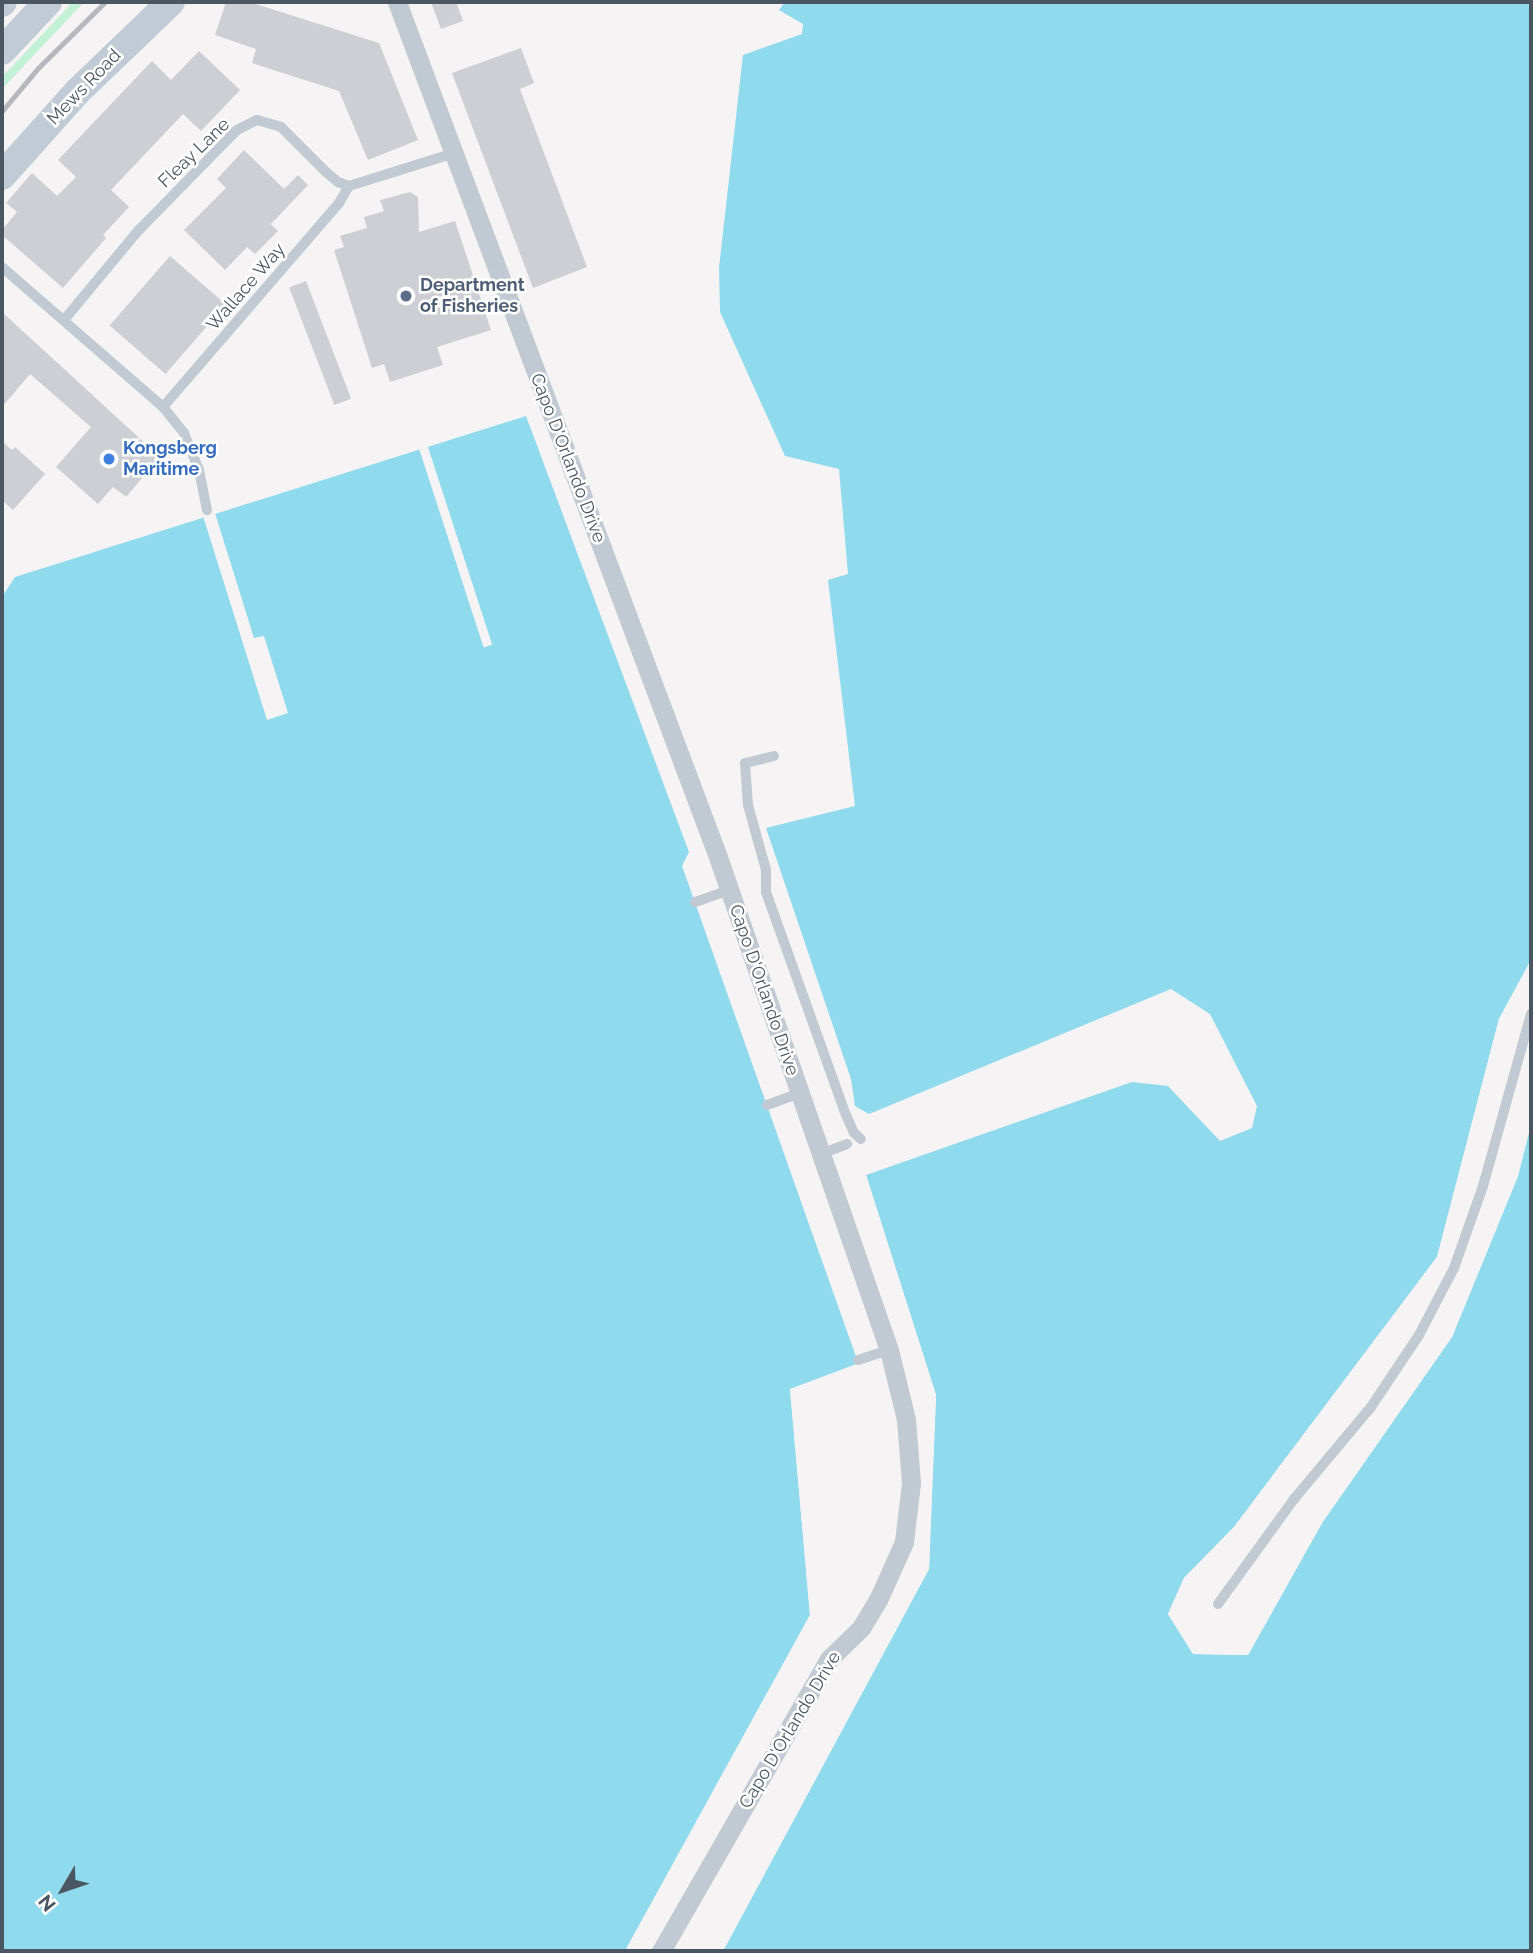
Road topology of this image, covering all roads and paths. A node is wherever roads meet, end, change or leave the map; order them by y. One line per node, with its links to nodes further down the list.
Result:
1 (48, 2): 4 (street)
2 (171, 2): 7 (street, Mews Road)
3 (397, 2): 6 (street, Capo D'Orlando Drive)
4 (10, 11): 5 (street)
5 (2, 51)
6 (454, 153): 8 (lane); 14 (street, Capo D'Orlando Drive)
7 (2, 176)
8 (349, 186): 10 (lane, Fleay Lane); 11 (lane, Wallace Way)
9 (2, 267): 10 (lane)
10 (64, 320): 11 (lane)
11 (163, 407): 12 (lane)
12 (207, 510)
13 (774, 756): 19 (lane)
14 (729, 890): 15 (lane); 17 (street, Capo D'Orlando Drive)
15 (695, 902)
16 (1531, 1014): 24 (lane)
17 (800, 1093): 18 (lane); 21 (street, Capo D'Orlando Drive)
18 (767, 1105)
19 (861, 1139)
20 (847, 1144): 21 (lane)
21 (821, 1154): 22 (street, Capo D'Orlando Drive)
22 (889, 1350): 23 (lane); 25 (street, Capo D'Orlando Drive)
23 (858, 1360)
24 (1218, 1604)
25 (661, 1951)

